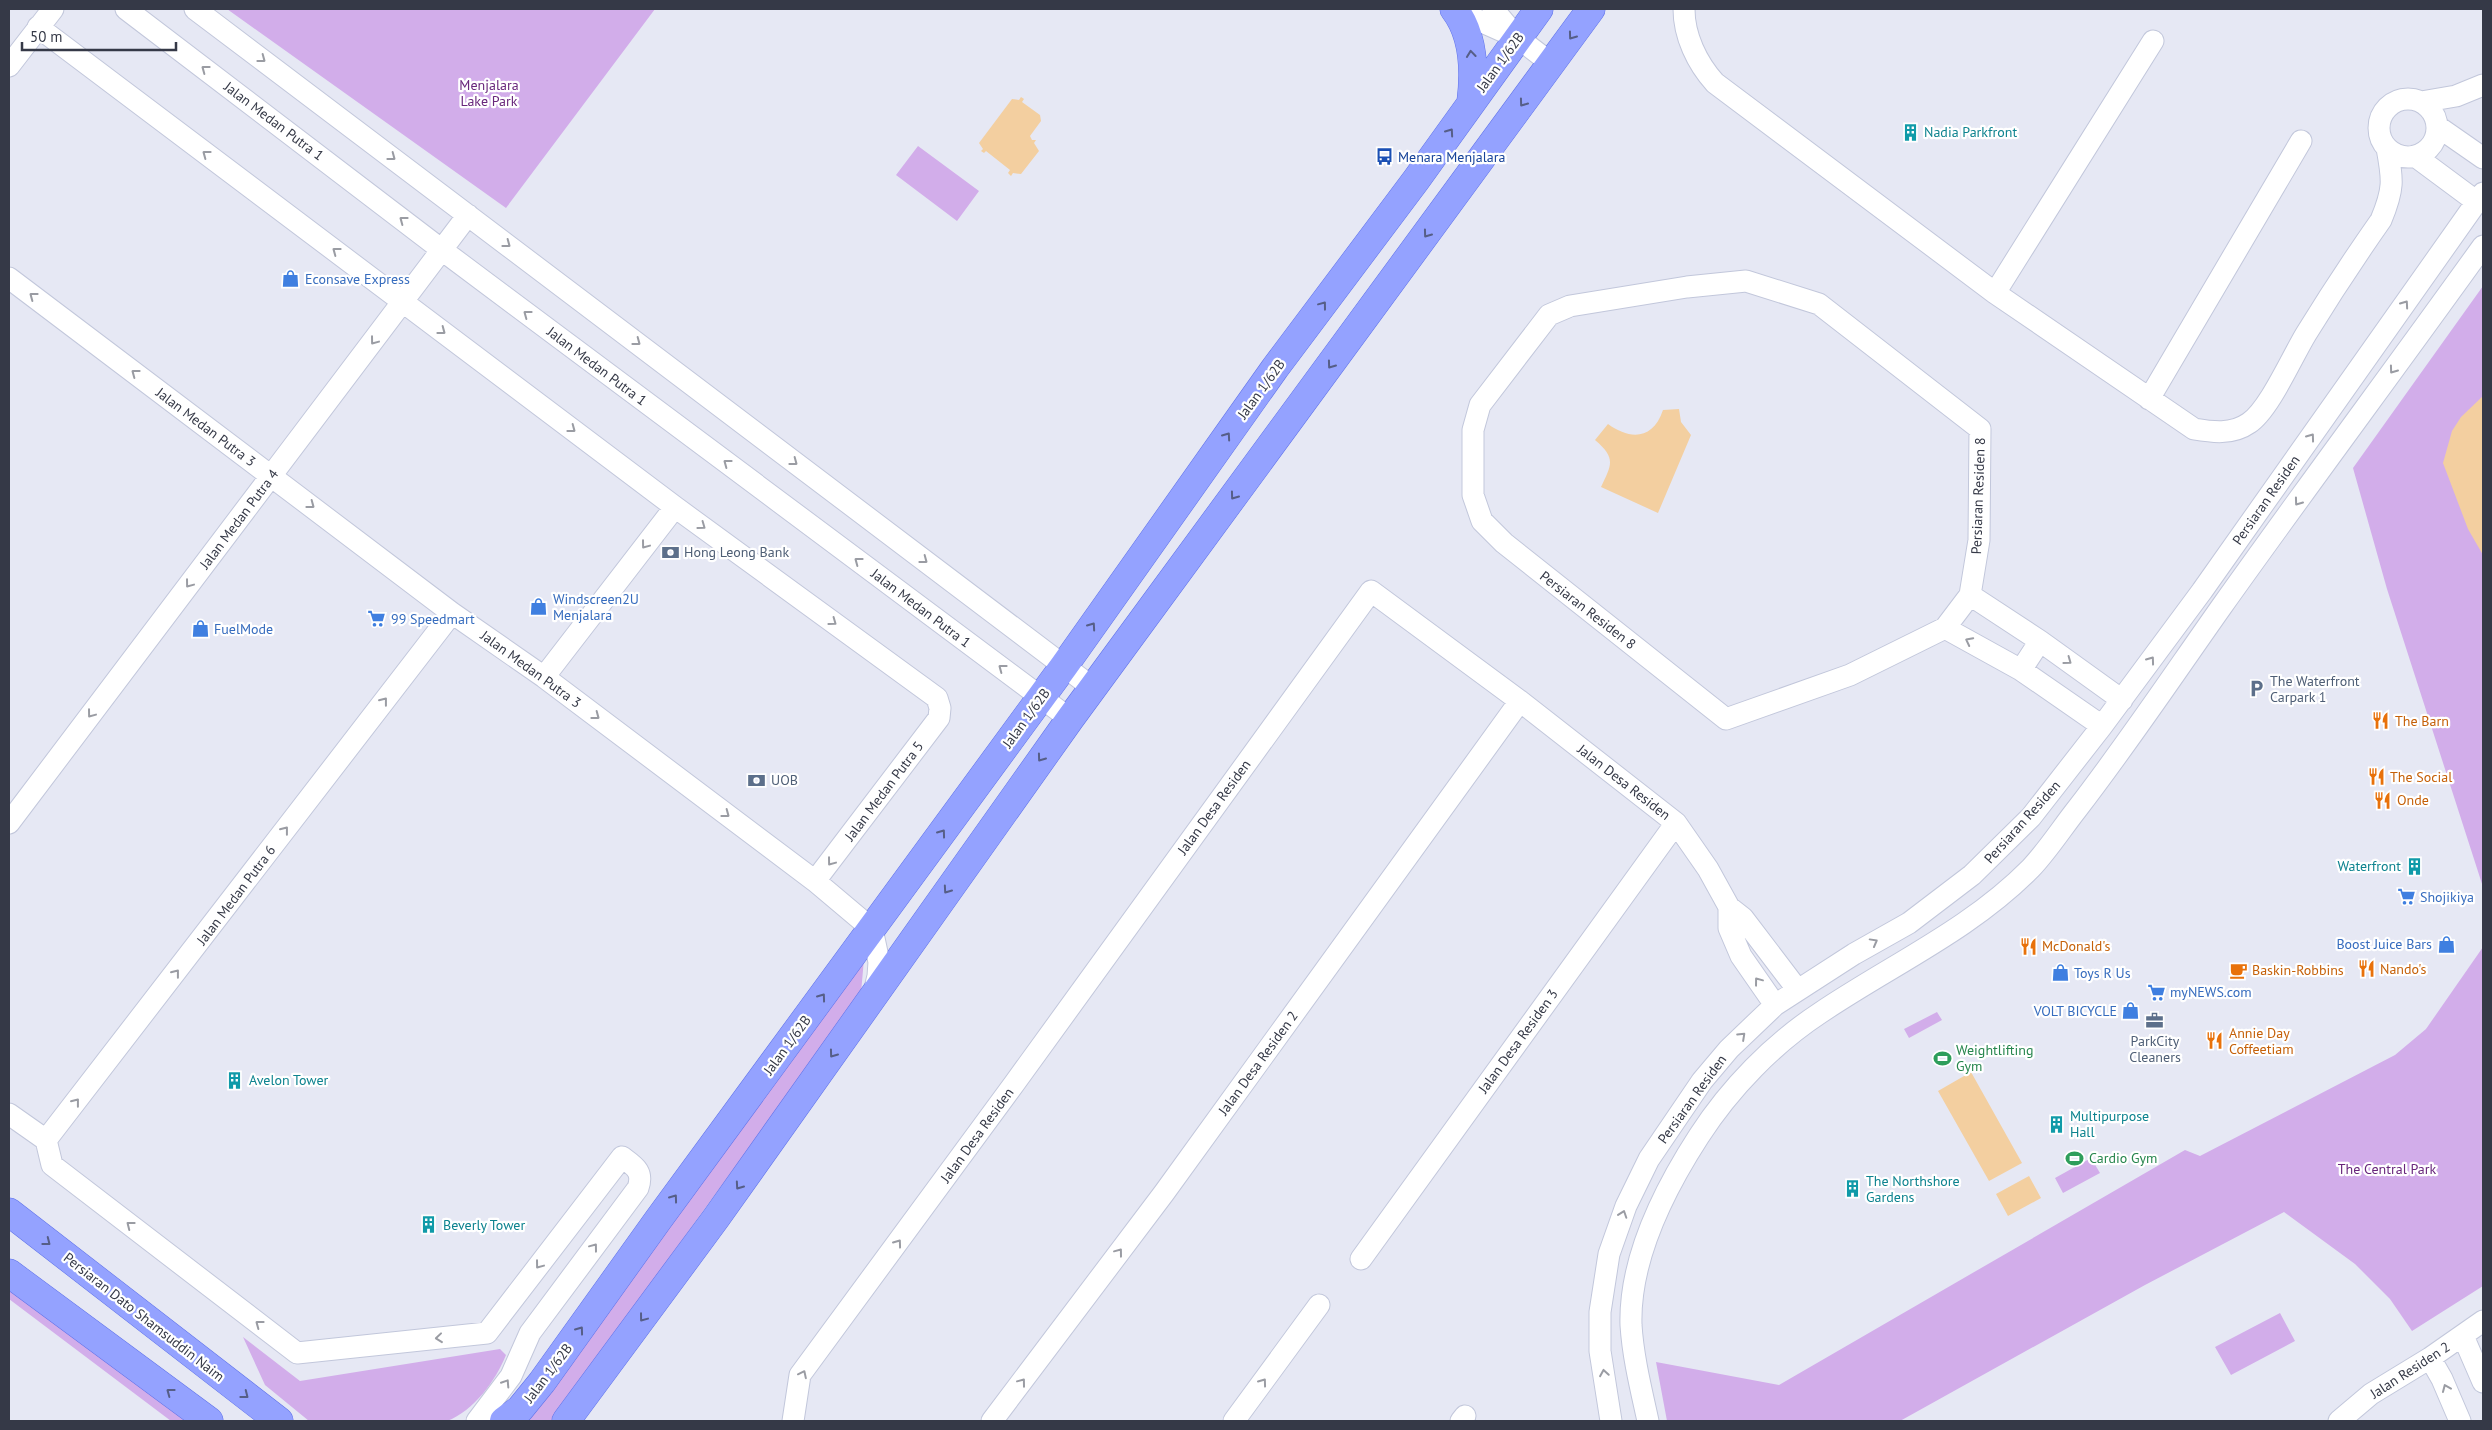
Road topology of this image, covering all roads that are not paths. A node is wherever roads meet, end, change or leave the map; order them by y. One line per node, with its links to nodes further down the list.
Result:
1 (53, 9): 9 (street)
2 (126, 9): 25 (street, Jalan Medan Putra 1, one-way to 2)
3 (195, 9): 23 (street, one-way to 23)
4 (1453, 9): 10 (street); 15 (main road, one-way to 4)
5 (1493, 9): 10 (street)
6 (1539, 9): 10 (main road, Jalan 1/62B)
7 (1591, 9): 12 (main road, one-way to 12)
8 (1684, 9): 27 (street)
9 (38, 27): 13 (street); 28 (street, one-way to 9)
10 (1518, 38): 12 (street); 15 (main road, Jalan 1/62B)
11 (2153, 41): 27 (street)
12 (1552, 64): 39 (main road, one-way to 39)
13 (9, 66)
14 (2483, 85): 16 (street)
15 (1471, 102): 36 (main road, Jalan 1/62B, one-way to 15)
16 (2421, 102): 17 (street); 19 (street)
17 (2437, 126): 20 (street); 21 (street)
18 (2301, 141): 29 (street)
19 (2387, 148): 20 (street); 29 (street)
20 (2415, 156): 22 (street)
21 (2483, 158)
22 (2480, 198): 41 (street, Persiaran Residen, one-way to 22)
23 (468, 215): 25 (street, Jalan Medan Putra 4); 36 (street, one-way to 36)
24 (2483, 246): 72 (street, Persiaran Residen, one-way to 72)
25 (442, 250): 28 (street, Jalan Medan Putra 4); 40 (street, Jalan Medan Putra 1, one-way to 25)
26 (9, 278): 30 (street, Jalan Medan Putra 3, one-way to 26)
27 (1996, 293): 29 (street)
28 (403, 302): 30 (street, Jalan Medan Putra 4, one-way to 30); 31 (street, one-way to 31)
29 (2148, 399)
30 (272, 476): 33 (street, Jalan Medan Putra 3, one-way to 33); 45 (street, Jalan Medan Putra 4, one-way to 45)
31 (674, 506): 38 (street, one-way to 38); 47 (street, Jalan Medan Putra 5, one-way to 47)
32 (1970, 595): 34 (street, Persiaran Residen 8); 34 (street, Persiaran Residen 8); 35 (street)
33 (452, 613): 38 (street, Jalan Medan Putra 3); 54 (street, Jalan Medan Putra 6, one-way to 33)
34 (1945, 628): 37 (street, one-way to 34)
35 (2040, 641): 37 (street); 41 (street, one-way to 41)
36 (1064, 666): 39 (street); 40 (main road, Jalan 1/62B)
37 (2021, 670): 44 (street)
38 (544, 677): 47 (street, Jalan Medan Putra 3, one-way to 47)
39 (1093, 688): 43 (main road)
40 (1041, 698): 43 (street, Jalan Medan Putra 1); 49 (main road, Jalan 1/62B, one-way to 40)
41 (2122, 700): 44 (street, Persiaran Residen)
42 (1520, 701): 46 (street, Jalan Desa Residen); 68 (street, Jalan Desa Residen, one-way to 42); 69 (street, Jalan Desa Residen 2, one-way to 42)
43 (1070, 719): 51 (main road, one-way to 51)
44 (2102, 726): 50 (street, Persiaran Residen, one-way to 44)
45 (9, 823)
46 (1676, 823): 48 (street, Jalan Desa Residen); 56 (street, Jalan Desa Residen 3)
47 (816, 881): 49 (street, Jalan Medan Putra 3)
48 (1729, 907): 50 (street, Jalan Desa Residen); 52 (street, Jalan Desa Residen, one-way to 48)
49 (872, 928): 51 (street); 66 (main road, Jalan 1/62B, one-way to 49)
50 (1798, 988): 52 (street, Persiaran Residen)
51 (871, 1000): 67 (main road, one-way to 67)
52 (1775, 1005): 71 (street, Persiaran Residen, one-way to 52)
53 (9, 1114): 54 (street)
54 (46, 1140): 65 (street, one-way to 54)
55 (9, 1212): 64 (main road, Persiaran Dato Shamsuddin Naim, one-way to 64)
56 (1361, 1260)
57 (9, 1273): 63 (main road, one-way to 57)
58 (1319, 1305): 70 (street, one-way to 58)
59 (2483, 1321): 60 (street, Jalan Residen 2)
60 (2463, 1336): 61 (street, Jalan Residen 2); 62 (street)
61 (2430, 1358): 73 (street, Jalan Residen 2); 74 (street, one-way to 61)
62 (2483, 1382)
63 (210, 1421)
64 (279, 1421)
65 (477, 1421)
66 (504, 1421)
67 (566, 1421)
68 (793, 1421)
69 (992, 1421)
70 (1234, 1421)
71 (1611, 1421)
72 (1648, 1421)
73 (2340, 1421)
74 (2460, 1421)

